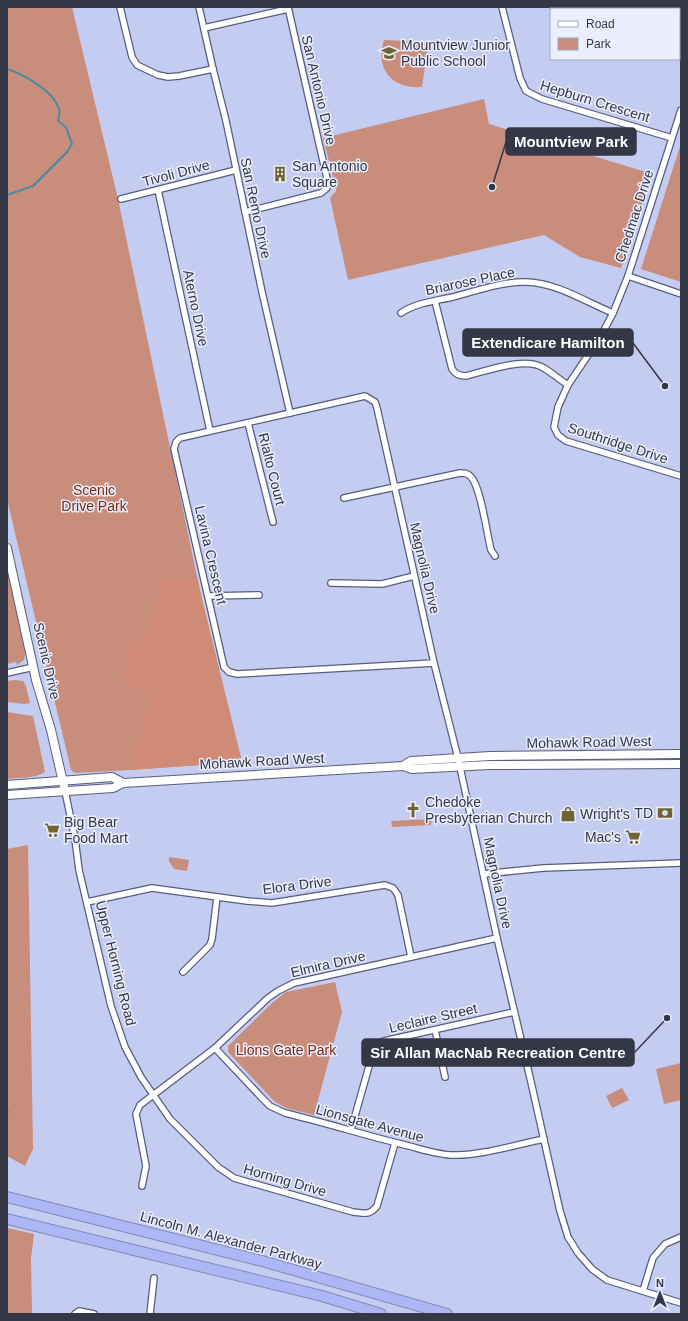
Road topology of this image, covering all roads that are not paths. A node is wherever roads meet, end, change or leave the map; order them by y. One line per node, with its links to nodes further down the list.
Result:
1 (120, 7): 6 (street)
2 (199, 7): 5 (street, San Remo Drive)
3 (502, 7): 8 (street, Hepburn Crescent)
4 (288, 8): 5 (street); 12 (street, San Antonio Drive)
5 (204, 28): 6 (street, San Remo Drive)
6 (213, 69): 9 (street, San Remo Drive)
7 (681, 110): 8 (street, Chedmac Drive)
8 (672, 138): 13 (street, Chedmac Drive)
9 (236, 170): 10 (street, Tivoli Drive); 12 (street, San Remo Drive)
10 (158, 190): 11 (street, Tivoli Drive); 22 (street, Aterno Drive)
11 (121, 199)
12 (245, 212): 20 (street, San Remo Drive)
13 (628, 276): 14 (street, Chedmac Drive); 17 (street, Southridge Drive)
14 (681, 294)
15 (435, 301): 16 (street, Briarose Place); 17 (street, Briarose Place); 18 (street)
16 (400, 313)
17 (613, 313): 18 (street, Southridge Drive)
18 (568, 385): 23 (street, Southridge Drive)
19 (375, 402): 20 (street, Lavina Crescent); 24 (street, Magnolia Drive)
20 (290, 414): 21 (street, Lavina Crescent)
21 (248, 423): 22 (street, Lavina Crescent); 26 (street, Rialto Court)
22 (210, 431): 32 (street, Lavina Crescent)
23 (681, 476)
24 (394, 487): 25 (street); 28 (street); 29 (street, Magnolia Drive)
25 (344, 498)
26 (273, 522)
27 (7, 548): 34 (main road, Scenic Drive)
28 (495, 556)
29 (414, 576): 30 (street); 33 (street, Magnolia Drive)
30 (332, 583)
31 (259, 595): 32 (street)
32 (208, 596): 33 (street, Lavina Crescent)
33 (434, 663): 38 (street, Magnolia Drive)
34 (34, 667): 35 (street); 43 (main road, Scenic Drive)
35 (7, 673)
36 (660, 754): 37 (main road, Mohawk Road West); 38 (main road, Mohawk Road West); 40 (main road)
37 (681, 754)
38 (458, 758): 41 (main road, Mohawk Road West); 42 (street, Magnolia Drive)
39 (681, 764): 40 (main road, Mohawk Road West)
40 (646, 765): 42 (main road, Mohawk Road West)
41 (403, 766): 42 (main road, Mohawk Road West); 44 (main road, Mohawk Road West)
42 (460, 766): 49 (street, Magnolia Drive)
43 (62, 780): 44 (main road, Mohawk Road West); 45 (main road, Mohawk Road West); 46 (main road, Upper Horning Road)
44 (123, 783): 46 (main road, Mohawk Road West)
45 (7, 785)
46 (65, 791): 47 (main road, Mohawk Road West); 51 (street, Upper Horning Road)
47 (7, 795)
48 (681, 863): 49 (street)
49 (484, 874): 52 (street, Magnolia Drive)
50 (217, 897): 51 (street, Elora Drive); 53 (street, Elora Drive); 54 (street)
51 (87, 902): 59 (street, Upper Horning Road)
52 (497, 938): 53 (street, Elmira Drive); 55 (street, Magnolia Drive)
53 (411, 957): 57 (street, Elmira Drive)
54 (183, 972)
55 (514, 1012): 56 (street, Leclaire Street); 61 (street, Magnolia Drive)
56 (435, 1030): 58 (street); 60 (street, Leclaire Street)
57 (215, 1048): 59 (street, Elmira Drive); 60 (street, Lionsgate Avenue)
58 (445, 1077)
59 (152, 1095): 62 (street, Horning Drive); 63 (street)
60 (351, 1130): 62 (street, Lionsgate Avenue)
61 (544, 1138): 62 (street, Lionsgate Avenue); 68 (street, Magnolia Drive)
62 (395, 1143)
63 (142, 1186)
64 (7, 1197): 74 (highway, Lincoln M. Alexander Parkway)
65 (7, 1219): 73 (highway)
66 (681, 1237): 68 (street)
67 (154, 1278): 72 (street)
68 (643, 1291): 69 (street, Magnolia Drive)
69 (681, 1303)
70 (75, 1314): 71 (street)
71 (94, 1314)
72 (150, 1314)
73 (381, 1314)
74 (447, 1314)

